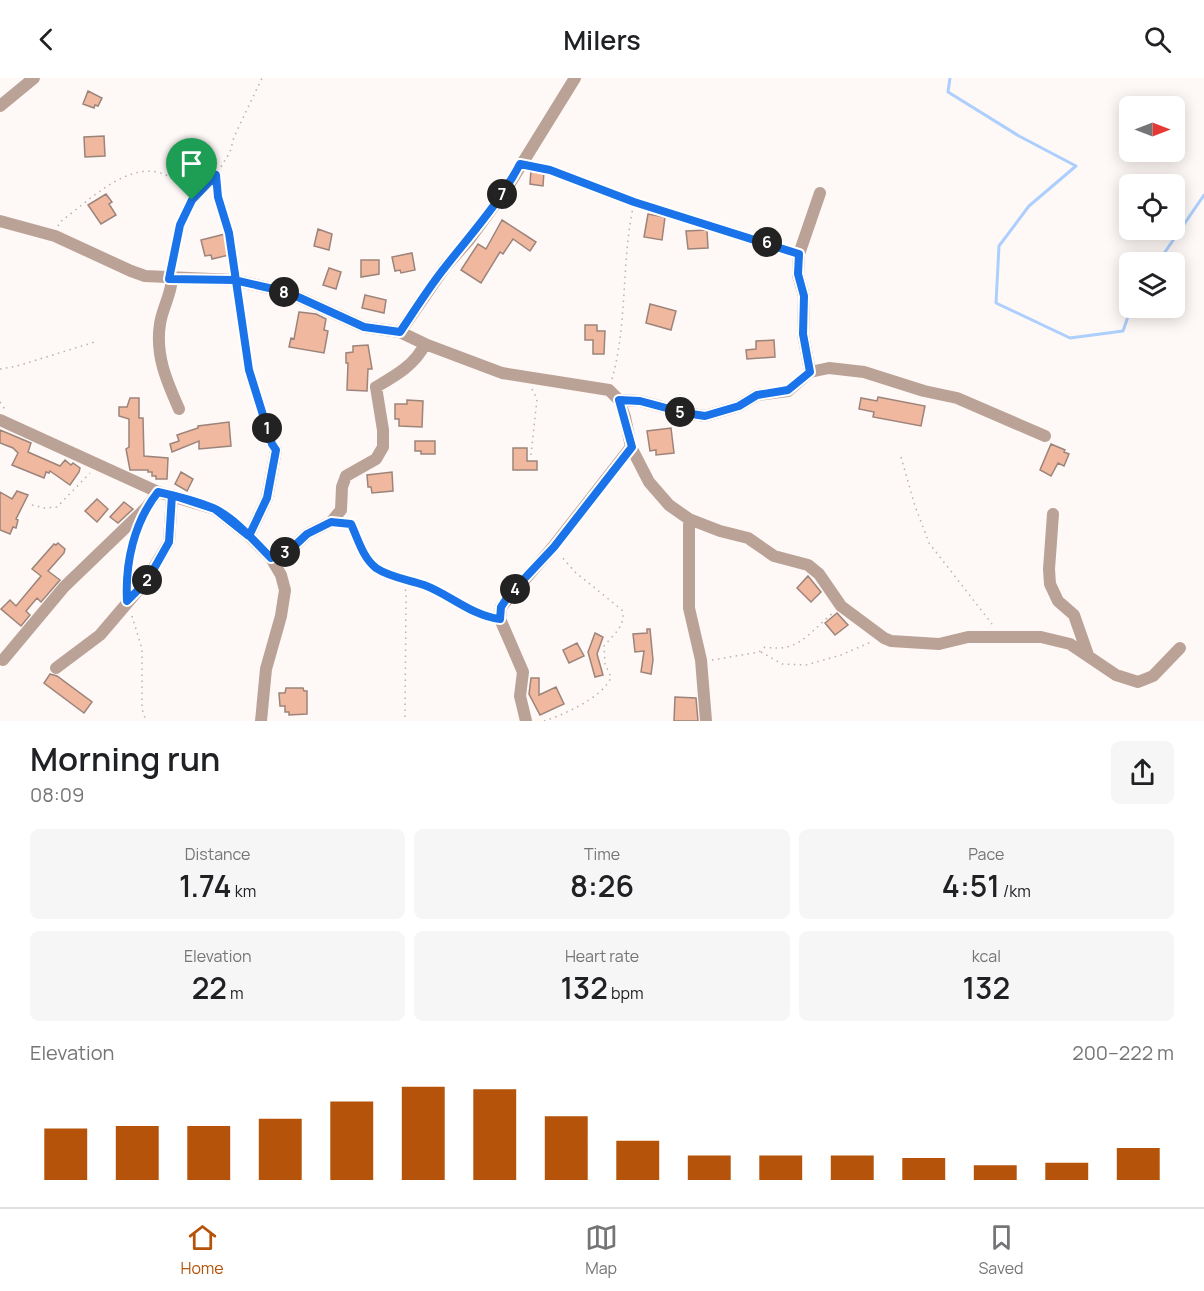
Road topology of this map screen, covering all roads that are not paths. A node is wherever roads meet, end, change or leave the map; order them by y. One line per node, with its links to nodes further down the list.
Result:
1 (34, 78): 3 (street)
2 (575, 78): 7 (street)
3 (0, 106)
4 (820, 193): 9 (street)
5 (0, 221): 6 (street)
6 (170, 279): 7 (street); 11 (street)
7 (400, 332): 8 (street)
8 (425, 344): 10 (street); 21 (street)
9 (810, 372): 10 (street); 13 (street)
10 (619, 400): 14 (street)
11 (179, 409)
12 (0, 420): 16 (street)
13 (1045, 436)
14 (632, 447): 19 (street); 27 (street)
15 (276, 450): 20 (street)
16 (158, 492): 17 (street); 24 (street)
17 (172, 495): 20 (street); 25 (street)
18 (1053, 514): 23 (street)
19 (688, 519): 23 (street); 28 (street)
20 (249, 536): 21 (street)
21 (271, 558): 26 (street)
22 (1180, 648): 23 (street)
23 (1088, 655)
24 (3, 660)
25 (56, 668)
26 (261, 721)
27 (526, 721)
28 (706, 721)

